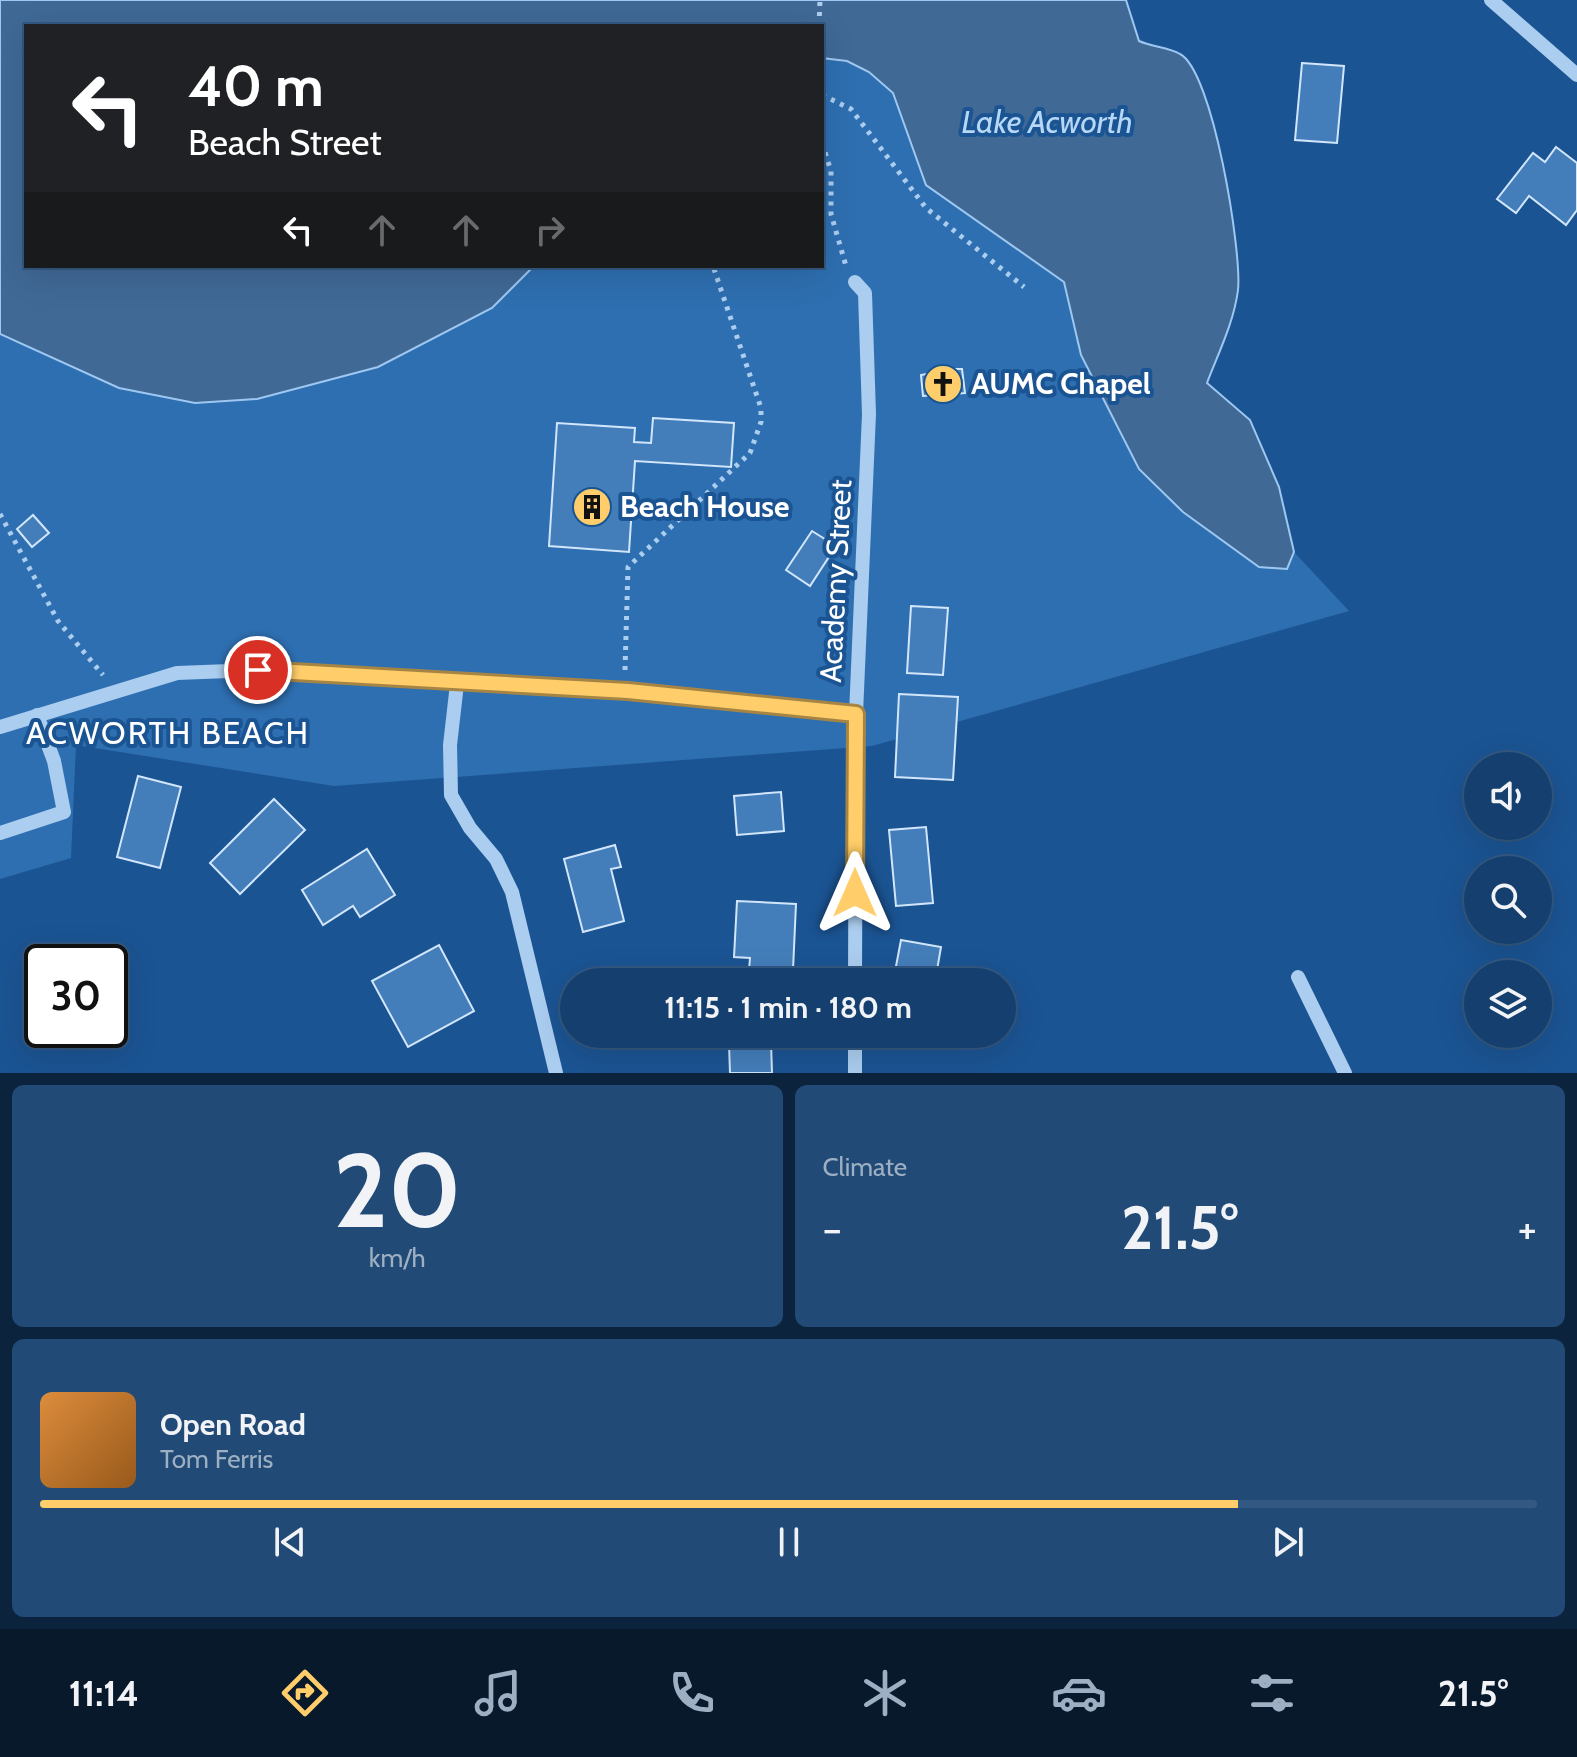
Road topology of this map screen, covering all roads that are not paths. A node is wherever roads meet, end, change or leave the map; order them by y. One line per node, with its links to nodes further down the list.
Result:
1 (1491, 0): 2 (street)
2 (1577, 75)
3 (855, 282): 5 (street, Academy Street)
4 (457, 684): 5 (street); 6 (street); 12 (street)
5 (856, 714): 9 (street, Academy Street)
6 (37, 715): 7 (street); 8 (street)
7 (0, 727)
8 (0, 833)
9 (855, 968)
10 (1298, 977): 14 (street)
11 (855, 1048): 13 (street)
12 (556, 1073)
13 (855, 1073)
14 (1345, 1073)

